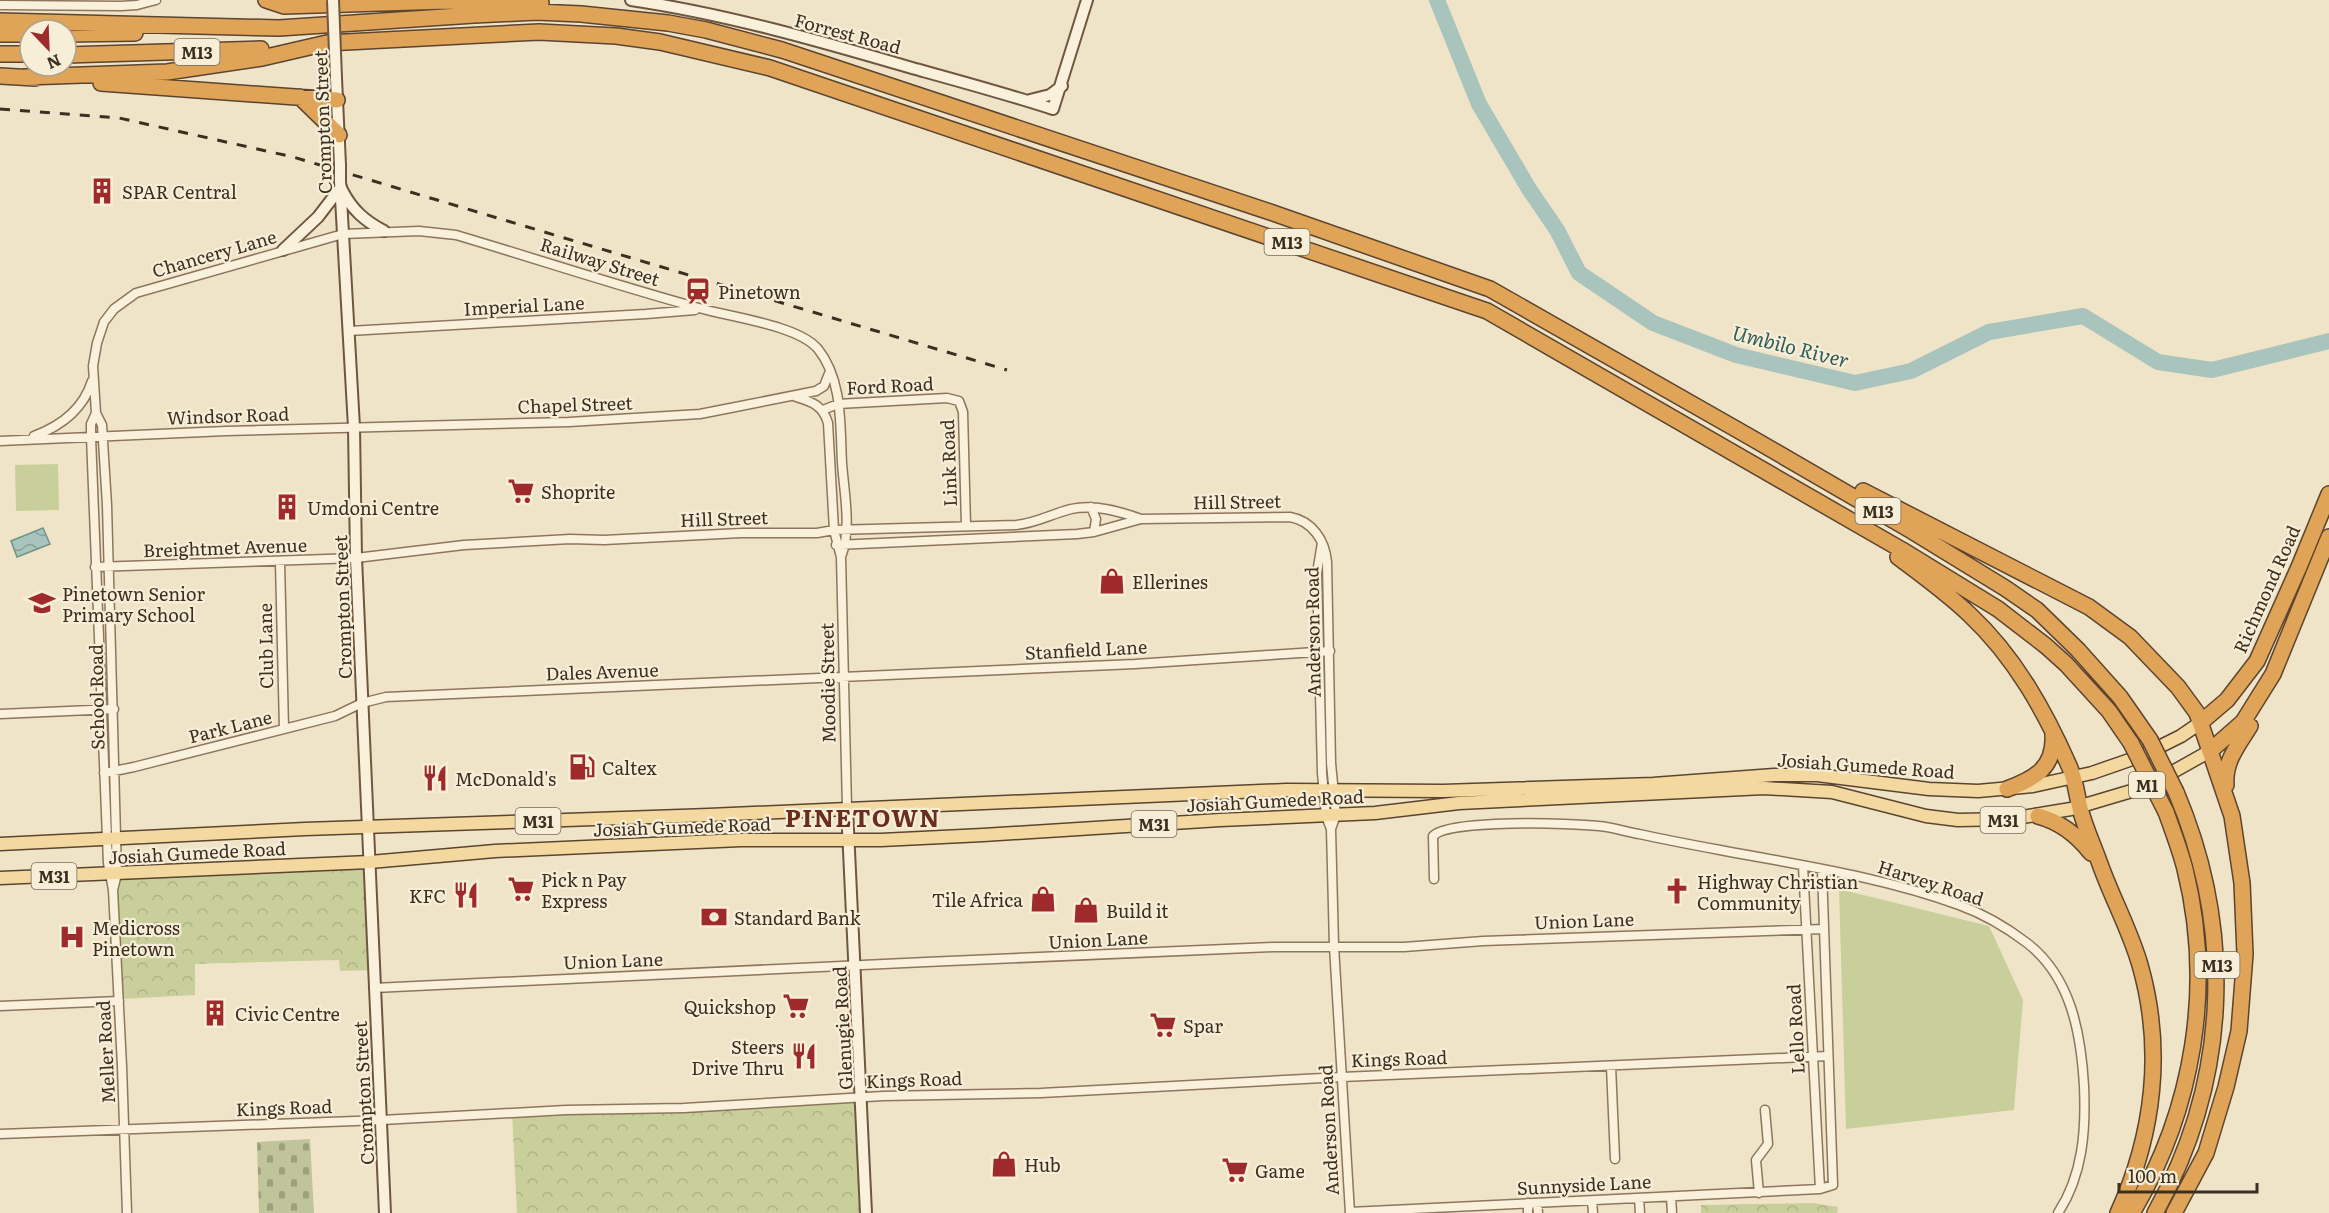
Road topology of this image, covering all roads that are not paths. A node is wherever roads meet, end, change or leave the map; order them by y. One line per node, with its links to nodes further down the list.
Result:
1 (156, 0): 6 (street)
2 (266, 0): 8 (highway)
3 (333, 0): 23 (street, Crompton Street, bridge)
4 (631, 0): 24 (street, Forrest Road)
5 (1087, 0): 21 (street)
6 (0, 5)
7 (0, 21): 9 (highway)
8 (668, 23): 9 (highway, M13); 44 (highway, M13)
9 (279, 28): 12 (highway, M13)
10 (0, 34): 11 (highway)
11 (18, 34)
12 (78, 34)
13 (327, 44): 16 (highway, M13); 17 (highway); 40 (highway, M13)
14 (0, 54): 15 (highway)
15 (18, 54)
16 (78, 55)
17 (78, 75)
18 (0, 76): 19 (highway)
19 (18, 77)
20 (40, 78): 22 (highway)
21 (1062, 86): 24 (street); 24 (street, Forrest Road)
22 (300, 97): 23 (highway); 25 (highway)
23 (337, 100): 25 (street, Crompton Street)
24 (1027, 101)
25 (339, 140): 26 (street, Crompton Street, bridge)
26 (340, 184): 27 (street); 28 (street, Crompton Street); 29 (street)
27 (384, 231): 28 (street, Railway Street); 30 (street, Railway Street)
28 (343, 234): 29 (street, Chancery Lane); 32 (street, Crompton Street)
29 (283, 250): 31 (street, Chancery Lane)
30 (702, 309): 32 (street, Imperial Lane); 33 (street, Railway Street)
31 (104, 322): 34 (street, School Road)
32 (349, 332): 41 (street, Crompton Street)
33 (831, 371): 35 (street, Chapel Street); 37 (street, Railway Street)
34 (93, 376): 39 (street, School Road); 45 (street)
35 (796, 397): 38 (street); 41 (street, Chapel Street)
36 (959, 401): 37 (street, Ford Road); 50 (street, Link Road)
37 (838, 404): 38 (street, Ford Road); 52 (street, Moodie Street)
38 (823, 410): 51 (street, Moodie Street)
39 (96, 413): 42 (street, School Road); 43 (street, School Road)
40 (1686, 424): 75 (highway); 132 (highway, M13, bridge)
41 (354, 427): 42 (street, Windsor Road); 59 (street, Crompton Street)
42 (103, 436): 43 (street, Windsor Road); 62 (street, School Road)
43 (91, 437): 45 (street, Windsor Road); 61 (street, School Road)
44 (1750, 437): 66 (highway); 133 (highway, M13, bridge)
45 (25, 439): 46 (street, Windsor Road)
46 (0, 441)
47 (2329, 494): 67 (highway, Richmond Road / M1)
48 (1091, 507): 49 (street, Hill Street); 50 (street, Hill Street); 53 (street)
49 (1141, 519): 53 (street, Hill Street); 55 (street, Hill Street)
50 (966, 526): 52 (street, Hill Street)
51 (834, 530): 52 (street, Hill Street); 56 (street, Moodie Street); 59 (street, Hill Street)
52 (845, 530): 57 (street, Moodie Street)
53 (1094, 532): 57 (street, Hill Street)
54 (2329, 537): 68 (highway, Richmond Road / M1)
55 (1322, 543): 63 (street, Anderson Road); 64 (street, Anderson Road)
56 (836, 545): 57 (street, Hill Street); 58 (street, Moodie Street)
57 (846, 545): 58 (street, Moodie Street)
58 (841, 557): 65 (street, Moodie Street)
59 (356, 558): 60 (street, Breightmet Avenue); 69 (street, Crompton Street)
60 (280, 562): 62 (street, Breightmet Avenue); 74 (street, Club Lane)
61 (95, 567): 62 (street, Breightmet Avenue); 70 (street, School Road)
62 (110, 567): 71 (street, School Road)
63 (1319, 651): 64 (street, Stanfield Lane); 65 (street, Stanfield Lane); 79 (street, Anderson Road)
64 (1330, 651): 79 (street, Anderson Road)
65 (844, 677): 69 (street, Dales Avenue); 83 (street, Moodie Street)
66 (2178, 687): 67 (highway); 73 (highway)
67 (2236, 690): 73 (highway, Richmond Road / M1)
68 (2263, 692): 76 (highway, Richmond Road / M1); 81 (highway)
69 (363, 703): 74 (street, Park Lane); 86 (street, Crompton Street)
70 (101, 709): 71 (street); 72 (street); 77 (street, School Road)
71 (114, 709): 77 (street, School Road)
72 (0, 714)
73 (2200, 723): 76 (highway); 78 (main road, Richmond Road / M1)
74 (284, 729): 77 (street, Park Lane)
75 (2053, 735): 78 (highway); 80 (highway)
76 (2210, 751): 81 (highway); 82 (main road, Richmond Road / M1)
77 (109, 773): 87 (street, School Road)
78 (2074, 778): 80 (main road, Josiah Gumede Road / M31); 82 (highway)
79 (1329, 789): 80 (main road, Josiah Gumede Road / M31); 83 (main road, Josiah Gumede Road / M31); 84 (street, Anderson Road)
80 (2007, 789)
81 (2226, 797): 134 (highway)
82 (2080, 807): 85 (main road, Josiah Gumede Road / M31); 94 (highway)
83 (847, 808): 86 (main road, Josiah Gumede Road / M31); 88 (street, Glenugie Road)
84 (1331, 815): 85 (main road, Josiah Gumede Road / M31); 88 (main road, Josiah Gumede Road / M31); 99 (street, Anderson Road)
85 (2038, 816): 94 (highway)
86 (368, 828): 87 (main road, Josiah Gumede Road / M31); 90 (street, Crompton Street)
87 (112, 838): 89 (main road, Josiah Gumede Road / M31); 93 (street, School Road)
88 (849, 841): 90 (main road, Josiah Gumede Road / M31); 100 (street, Glenugie Road)
89 (0, 844)
90 (370, 862): 93 (main road, Josiah Gumede Road / M31); 101 (street, Crompton Street)
91 (1803, 866): 92 (street, Harvey Road); 96 (street, Harvey Road); 97 (street, Lello Road)
92 (1822, 870): 98 (street, Lello Road); 130 (street, Harvey Road)
93 (113, 874): 95 (main road, Josiah Gumede Road / M31); 102 (street, Meller Road)
94 (2105, 877): 131 (highway)
95 (0, 878)
96 (1434, 879)
97 (1807, 928): 98 (street, Union Lane); 99 (street, Union Lane); 105 (street, Lello Road)
98 (1824, 929): 104 (street, Lello Road)
99 (1334, 946): 100 (street, Union Lane); 107 (street, Anderson Road)
100 (855, 964): 101 (street, Union Lane); 108 (street, Glenugie Road)
101 (375, 988): 110 (street, Crompton Street)
102 (119, 1001): 103 (street); 111 (street, Meller Road)
103 (0, 1006)
104 (1828, 1056): 105 (street, Kings Road); 114 (street, Lello Road)
105 (1813, 1057): 106 (street, Kings Road); 115 (street, Lello Road)
106 (1611, 1066): 107 (street, Kings Road); 113 (street)
107 (1342, 1077): 108 (street, Kings Road); 121 (street, Anderson Road)
108 (862, 1097): 110 (street, Kings Road); 124 (street, Glenugie Road)
109 (1766, 1110): 116 (street)
110 (382, 1120): 111 (street, Kings Road); 123 (street, Crompton Street)
111 (124, 1129): 112 (street, Kings Road); 122 (street, Meller Road)
112 (0, 1134)
113 (1615, 1159)
114 (1833, 1185): 115 (street, Sunnyside Lane)
115 (1820, 1190): 116 (street, Sunnyside Lane)
116 (1759, 1193): 117 (street, Sunnyside Lane)
117 (1671, 1197): 118 (street, Sunnyside Lane); 129 (street)
118 (1639, 1198): 119 (street, Sunnyside Lane); 128 (street)
119 (1592, 1201): 120 (street, Sunnyside Lane); 127 (street)
120 (1533, 1203): 121 (street, Sunnyside Lane); 125 (street); 126 (street)
121 (1350, 1212)
122 (127, 1213)
123 (386, 1213)
124 (866, 1213)
125 (1528, 1213)
126 (1538, 1213)
127 (1593, 1213)
128 (1640, 1213)
129 (1672, 1213)
130 (2058, 1213)
131 (2118, 1213)
132 (2132, 1213)
133 (2155, 1213)
134 (2174, 1213)

